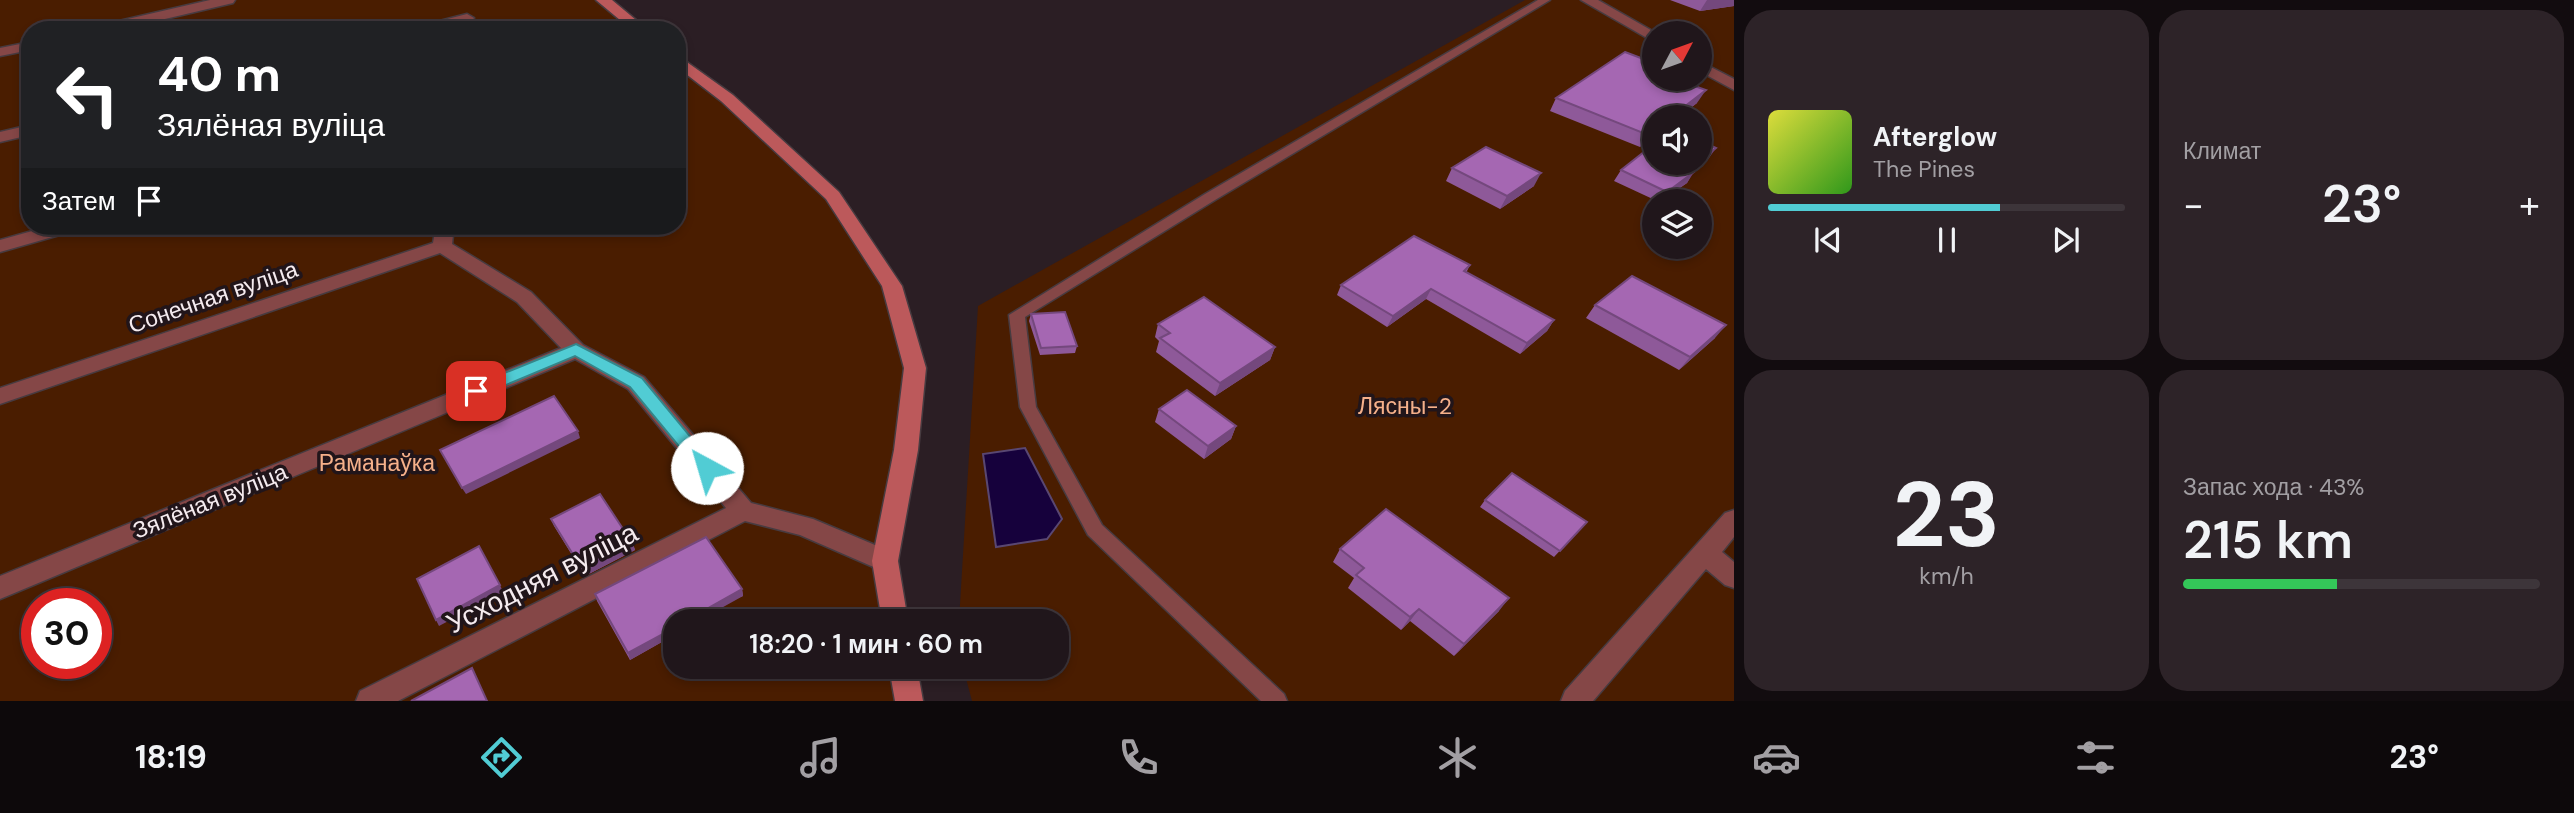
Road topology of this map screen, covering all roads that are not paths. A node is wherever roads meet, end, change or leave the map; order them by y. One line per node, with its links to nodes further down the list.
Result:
1 (228, 0): 6 (street)
2 (471, 0): 7 (street)
3 (603, 0): 8 (main road)
4 (1545, 0): 32 (lane)
5 (1588, 0): 9 (street)
6 (137, 21)
7 (468, 21)
8 (630, 21)
9 (1642, 31)
10 (21, 48): 11 (street)
11 (0, 52)
12 (686, 66): 25 (main road)
13 (1712, 72): 14 (street)
14 (1734, 85)
15 (21, 132): 16 (street)
16 (0, 137)
17 (38, 235): 19 (street)
18 (443, 236): 20 (street); 21 (street, Сонечная вуліца)
19 (0, 246)
20 (576, 350): 22 (street); 27 (street, Зялёная вуліца)
21 (0, 396)
22 (743, 511): 25 (street); 30 (street, Усходняя вуліца)
23 (1734, 520): 24 (street)
24 (1705, 553): 26 (street); 33 (street)
25 (886, 561): 28 (main road)
26 (1734, 577)
27 (0, 588)
28 (893, 609)
29 (905, 679): 31 (main road)
30 (370, 701)
31 (909, 701)
32 (1276, 701)
33 (1575, 701)

